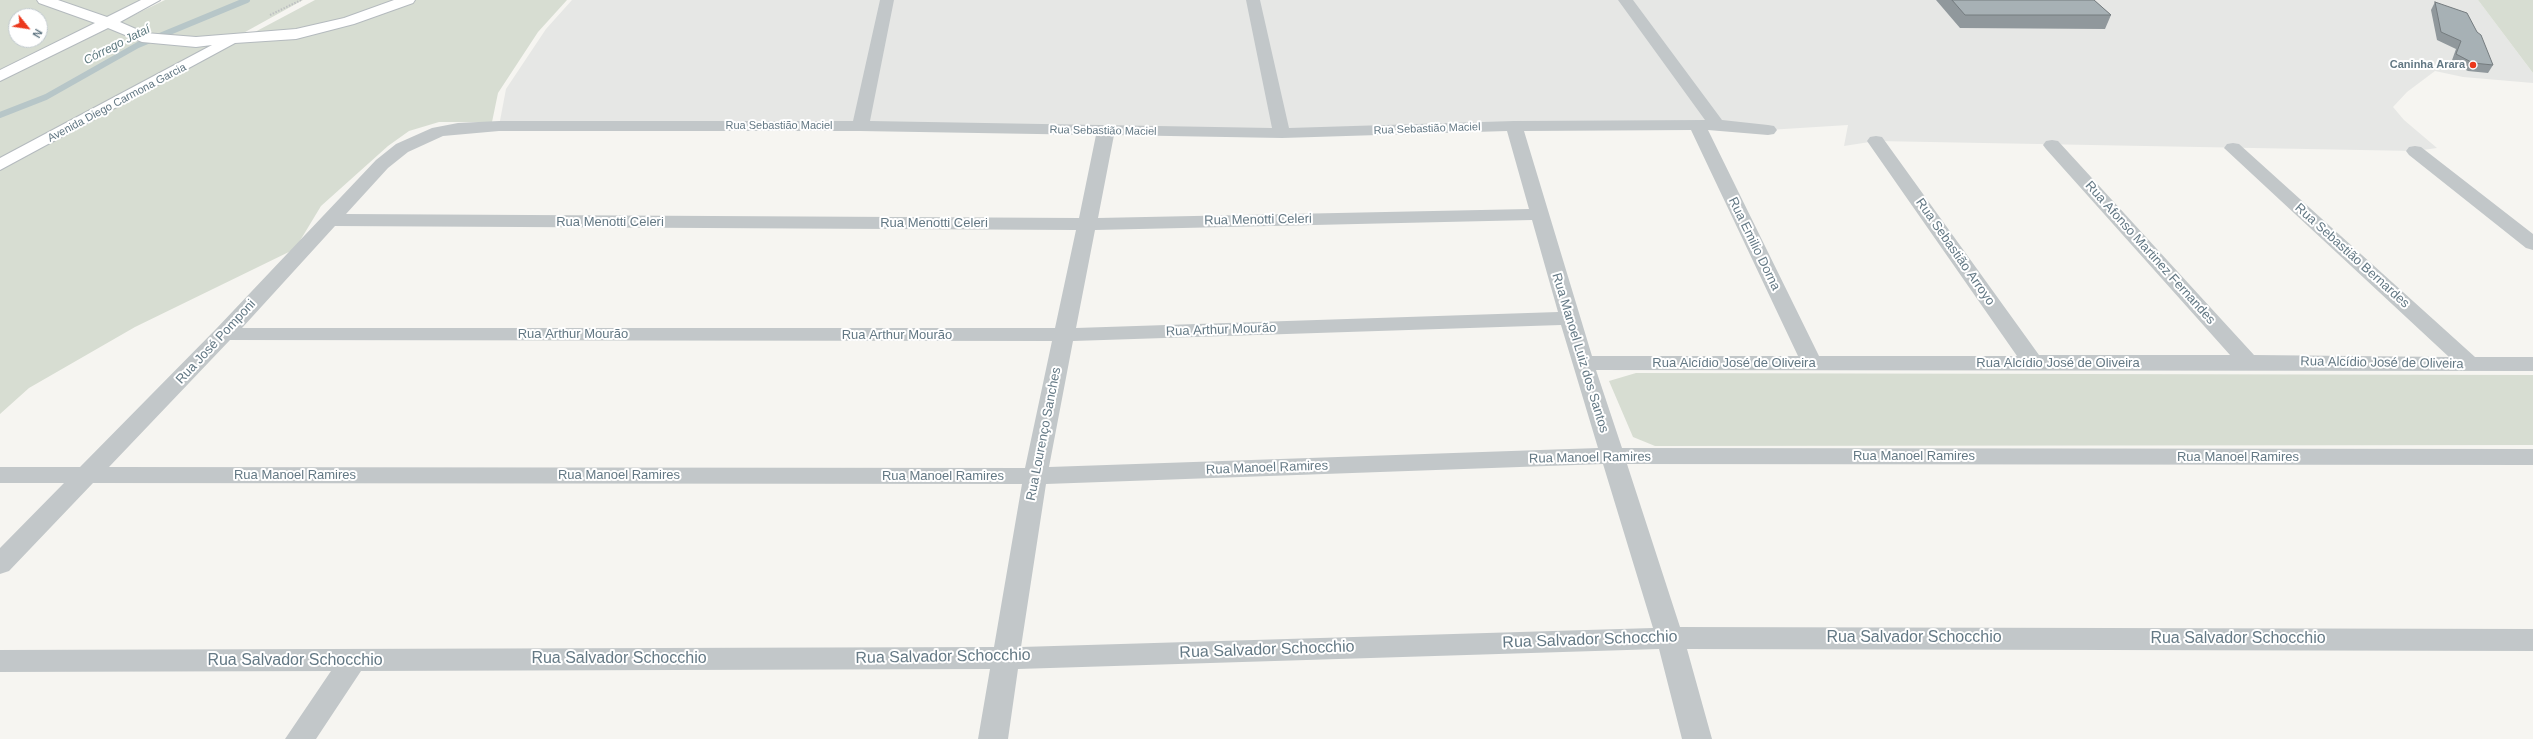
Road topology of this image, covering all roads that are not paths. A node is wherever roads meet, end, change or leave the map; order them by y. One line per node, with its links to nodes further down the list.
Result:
1 (44, 0): 7 (main road)
2 (153, 0): 7 (main road)
3 (887, 0): 12 (street)
4 (1253, 0): 17 (street)
5 (1625, 0): 11 (street)
6 (401, 1): 8 (main road)
7 (109, 22): 8 (main road); 9 (main road)
8 (234, 40): 22 (main road, Avenida Diego Carmona Garcia)
9 (0, 76)
10 (1697, 125): 11 (street, Rua Sebastião Maciel); 13 (street, Rua Sebastião Maciel); 32 (street, Rua Emilio Dorna)
11 (1717, 125): 14 (street, Rua Sebastião Maciel)
12 (860, 126): 15 (street, Rua Sebastião Maciel); 16 (street, Rua Sebastião Maciel)
13 (1514, 126): 17 (street, Rua Sebastião Maciel); 23 (street, Rua Manoel Luiz dos Santos)
14 (1768, 130)
15 (1106, 131): 17 (street, Rua Sebastião Maciel); 25 (street, Rua Lourenço Sanches)
16 (438, 132): 24 (street, Rua José Pomponi)
17 (1282, 133)
18 (1876, 141): 33 (street, Rua Sebastião Arroyo)
19 (2052, 145): 30 (street, Rua Afonso Martinez Fernandes)
20 (2233, 148): 34 (street, Rua Sebastião Bernardes)
21 (2415, 151): 26 (street)
22 (0, 165)
23 (1538, 214): 25 (street, Rua Menotti Celeri); 27 (street, Rua Manoel Luiz dos Santos)
24 (330, 220): 25 (street, Rua Menotti Celeri); 28 (street, Rua José Pomponi)
25 (1087, 224): 29 (street, Rua Lourenço Sanches)
26 (2533, 244)
27 (1570, 318): 29 (street, Rua Arthur Mourão); 31 (street, Rua Manoel Luiz dos Santos)
28 (224, 334): 29 (street, Rua Arthur Mourão); 39 (street, Rua José Pomponi)
29 (1063, 335): 40 (street, Rua Lourenço Sanches)
30 (2248, 362): 33 (street, Rua Alcídio José de Oliveira); 34 (street, Rua Alcídio José de Oliveira)
31 (1583, 363): 32 (street, Rua Alcídio José de Oliveira); 36 (street, Rua Manoel Luiz dos Santos)
32 (1812, 363): 33 (street, Rua Alcídio José de Oliveira)
33 (2033, 363)
34 (2470, 364): 35 (street, Rua Alcídio José de Oliveira)
35 (2533, 364)
36 (1611, 456): 37 (street, Rua Manoel Ramires); 40 (street, Rua Manoel Ramires); 42 (street, Rua Manoel Luiz dos Santos)
37 (2533, 457)
38 (0, 475): 39 (street, Rua Manoel Ramires)
39 (89, 475): 40 (street, Rua Manoel Ramires); 41 (street, Rua José Pomponi)
40 (1035, 476): 44 (street, Rua Lourenço Sanches)
41 (0, 564)
42 (1670, 638): 43 (street, Rua Salvador Schocchio); 44 (street, Rua Salvador Schocchio); 49 (street, Rua Manoel Luiz dos Santos)
43 (2533, 640)
44 (1007, 658): 46 (street, Rua Salvador Schocchio); 48 (street, Rua Lourenço Sanches)
45 (0, 661): 46 (street, Rua Salvador Schocchio)
46 (352, 661): 47 (street)
47 (300, 739)
48 (993, 739)
49 (1697, 739)

